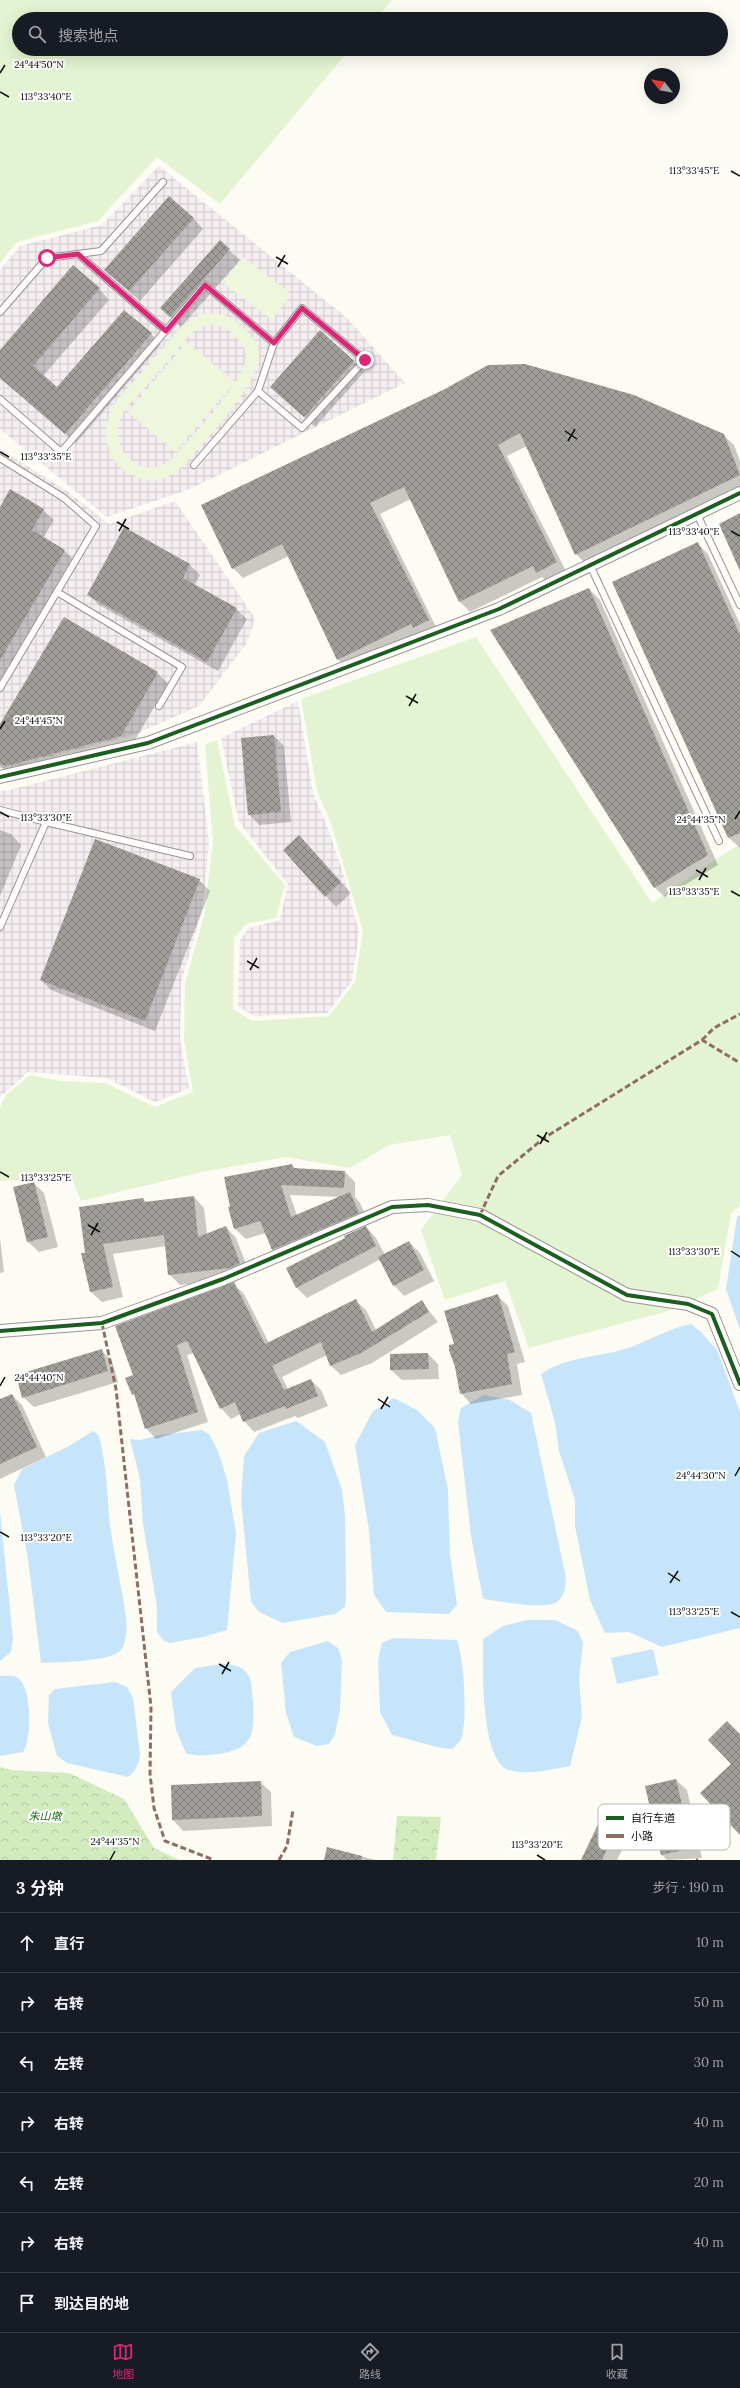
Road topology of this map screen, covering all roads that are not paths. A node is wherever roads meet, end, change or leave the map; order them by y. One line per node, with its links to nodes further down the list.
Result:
1 (163, 182): 2 (lane)
2 (78, 254): 3 (lane); 4 (lane)
3 (0, 312)
4 (166, 331): 5 (lane); 7 (lane)
5 (274, 343): 6 (lane); 6 (lane)
6 (258, 391): 9 (lane)
7 (0, 399)
8 (1, 460): 13 (lane)
9 (194, 465)
10 (740, 494): 11 (street)
11 (697, 514): 12 (street); 14 (lane)
12 (590, 565): 17 (street); 20 (lane)
13 (57, 592): 15 (lane); 16 (lane)
14 (740, 605)
15 (0, 688)
16 (159, 706)
17 (0, 777)
18 (0, 810): 19 (lane)
19 (46, 822): 21 (lane); 22 (lane)
20 (719, 841)
21 (190, 856)
22 (0, 927)
23 (0, 1331): 24 (street)
24 (740, 1384)

